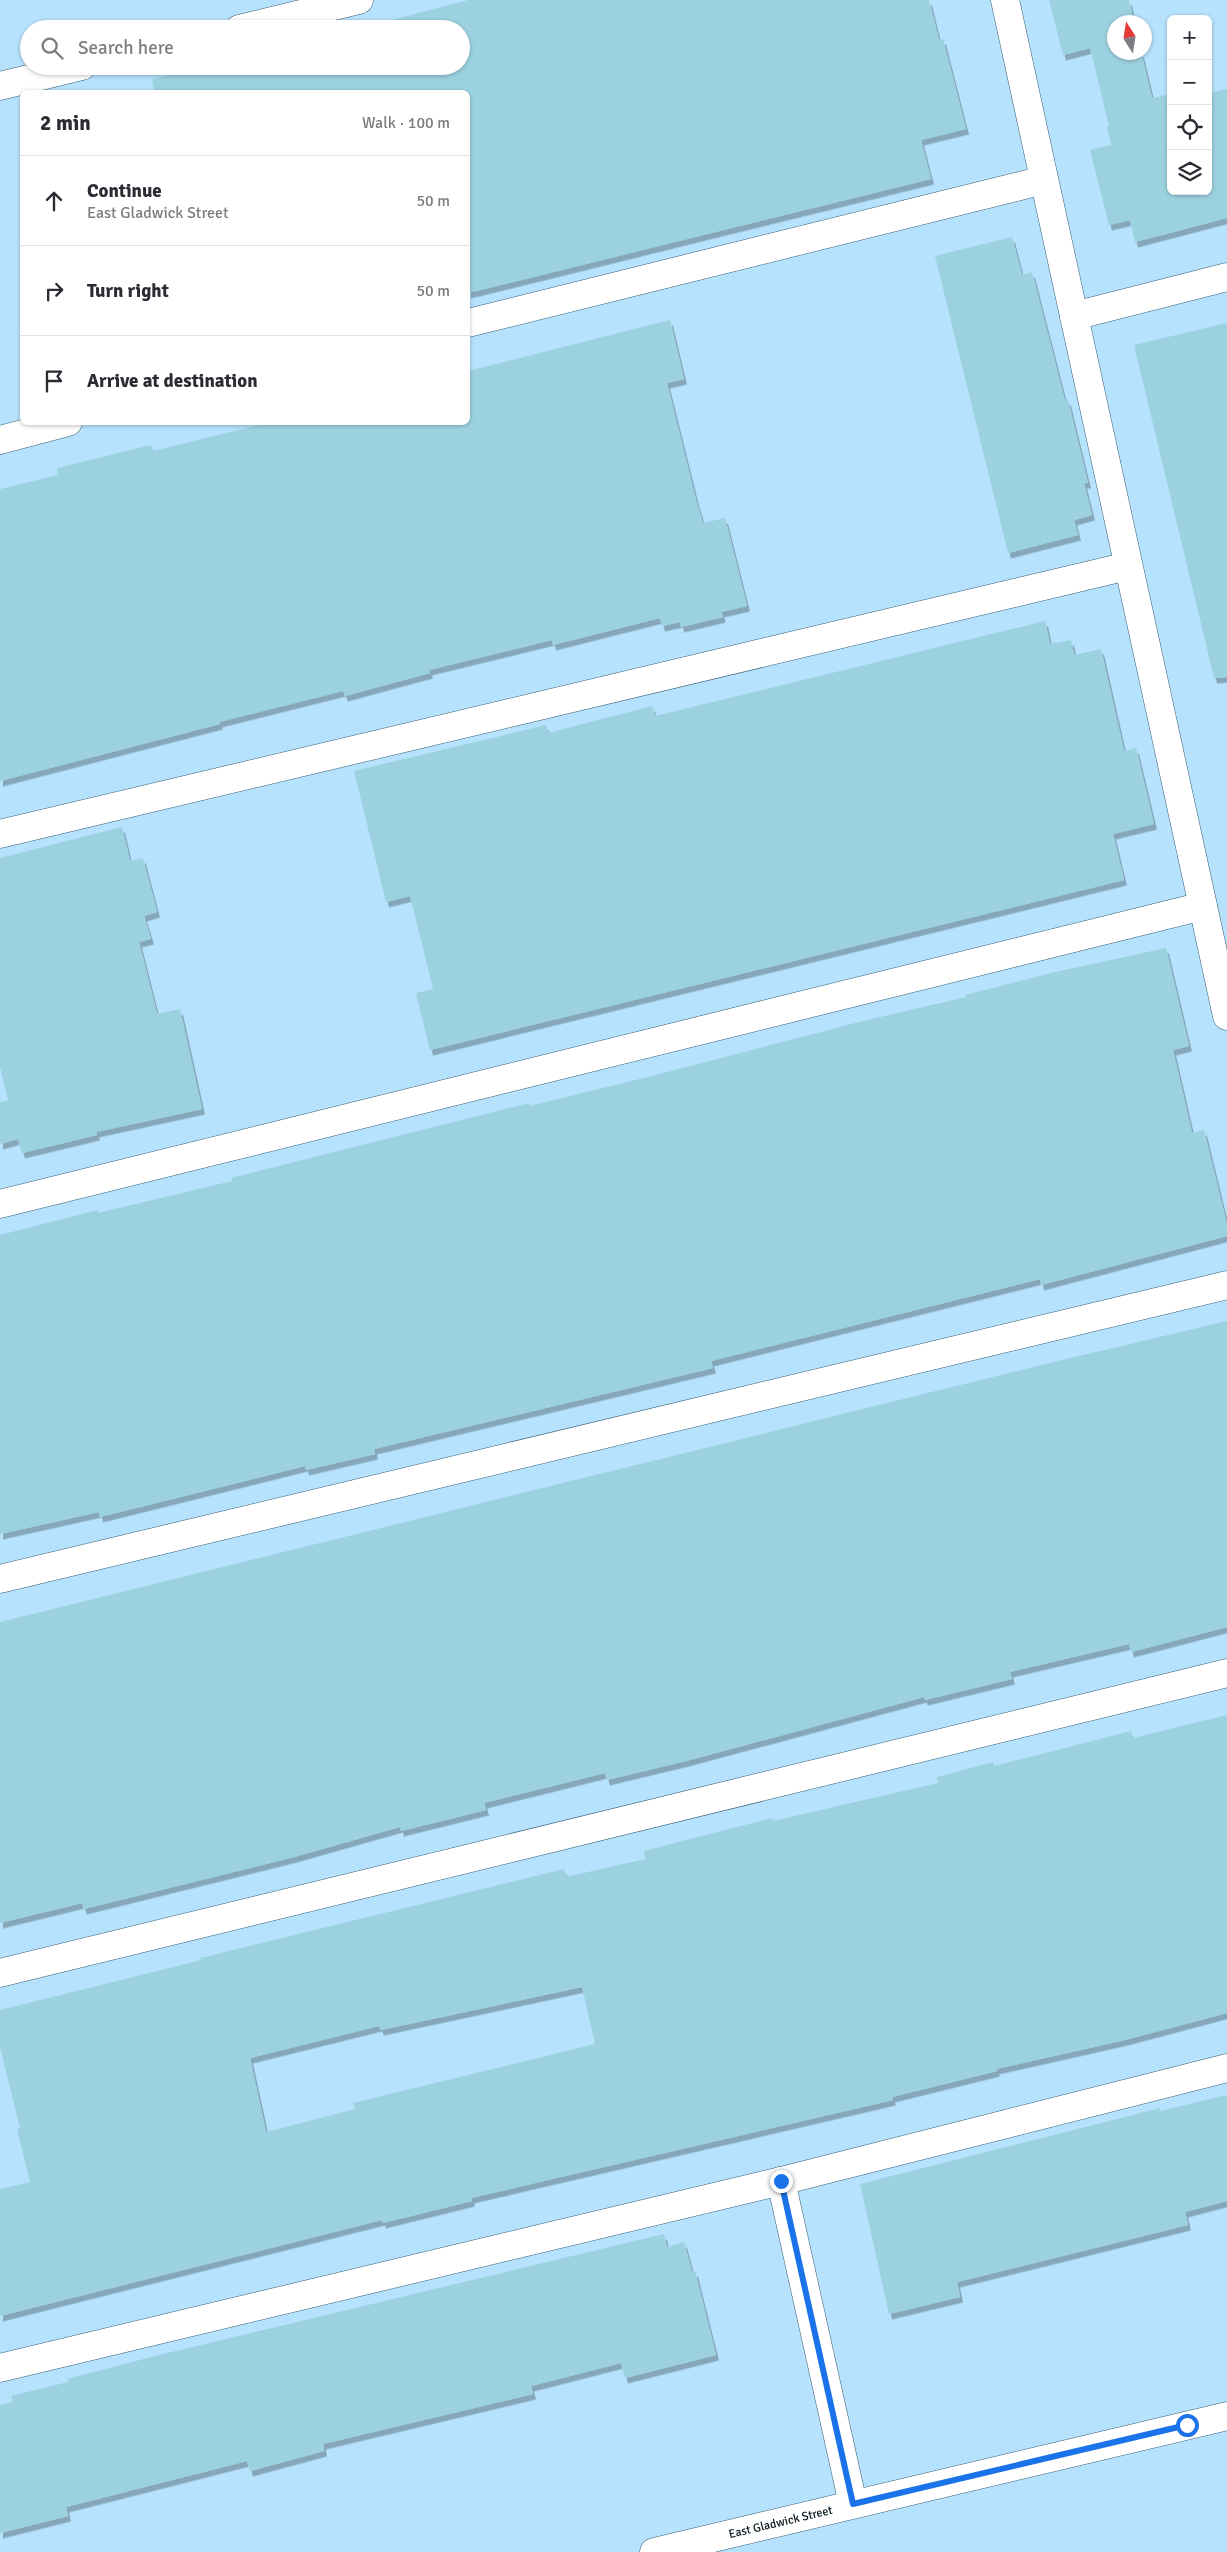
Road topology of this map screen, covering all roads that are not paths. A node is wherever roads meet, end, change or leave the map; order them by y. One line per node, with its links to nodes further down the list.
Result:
1 (358, 0): 3 (street)
2 (1005, 0): 6 (street)
3 (276, 20)
4 (45, 75): 5 (street)
5 (0, 86)
6 (1044, 180): 8 (street); 9 (street)
7 (1227, 277): 8 (street)
8 (1074, 316): 12 (street)
9 (470, 323)
10 (57, 425): 11 (street)
11 (0, 440)
12 (1128, 566): 13 (street); 14 (street)
13 (0, 834)
14 (1203, 906): 15 (street); 16 (street)
15 (1227, 1016)
16 (0, 1204)
17 (1227, 1285): 18 (street)
18 (0, 1579)
19 (1227, 1673): 20 (street)
20 (0, 1973)
21 (1227, 2068): 22 (street)
22 (781, 2181): 23 (street); 25 (street)
23 (0, 2368)
24 (1227, 2416): 25 (street, East Gladwick Street)
25 (853, 2504): 26 (street, East Gladwick Street)
26 (654, 2552)

